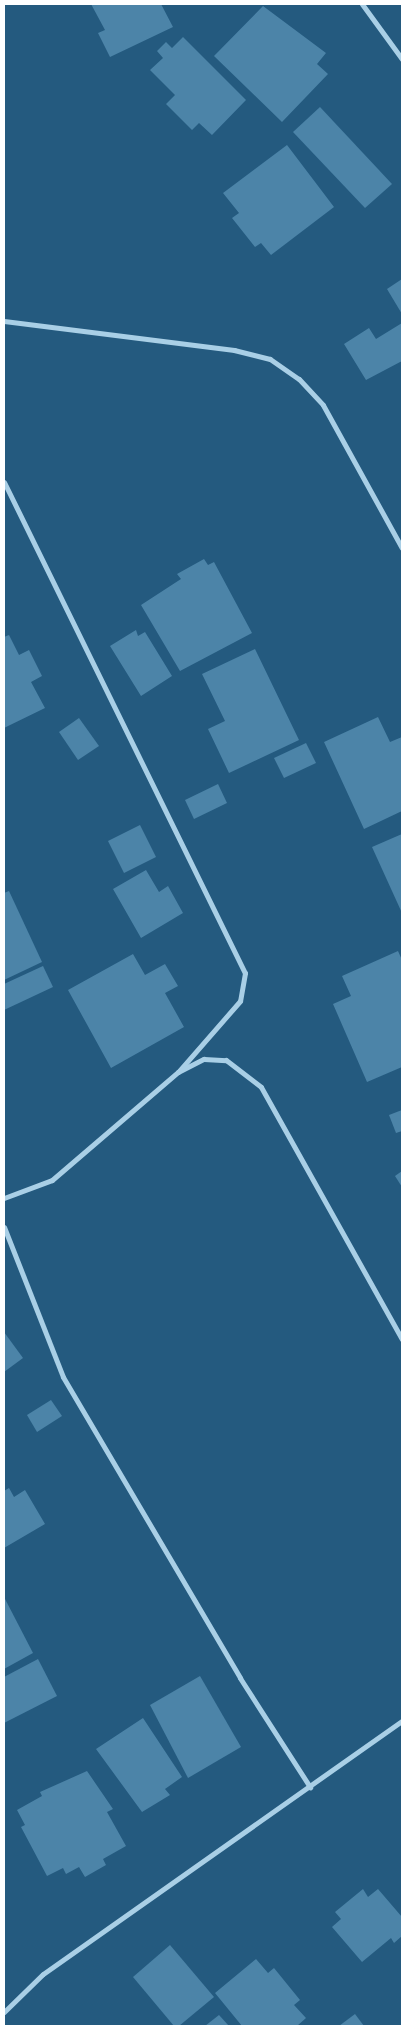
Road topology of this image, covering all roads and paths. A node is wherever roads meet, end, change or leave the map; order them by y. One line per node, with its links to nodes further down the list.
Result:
1 (362, 4): 2 (street)
2 (402, 59)
3 (4, 321): 5 (street)
4 (4, 482): 7 (street)
5 (400, 536): 6 (street)
6 (402, 548)
7 (178, 1072): 8 (street); 10 (street)
8 (4, 1198)
9 (4, 1227): 12 (street)
10 (402, 1339)
11 (402, 1722): 12 (street)
12 (310, 1787): 13 (street)
13 (4, 2012)

